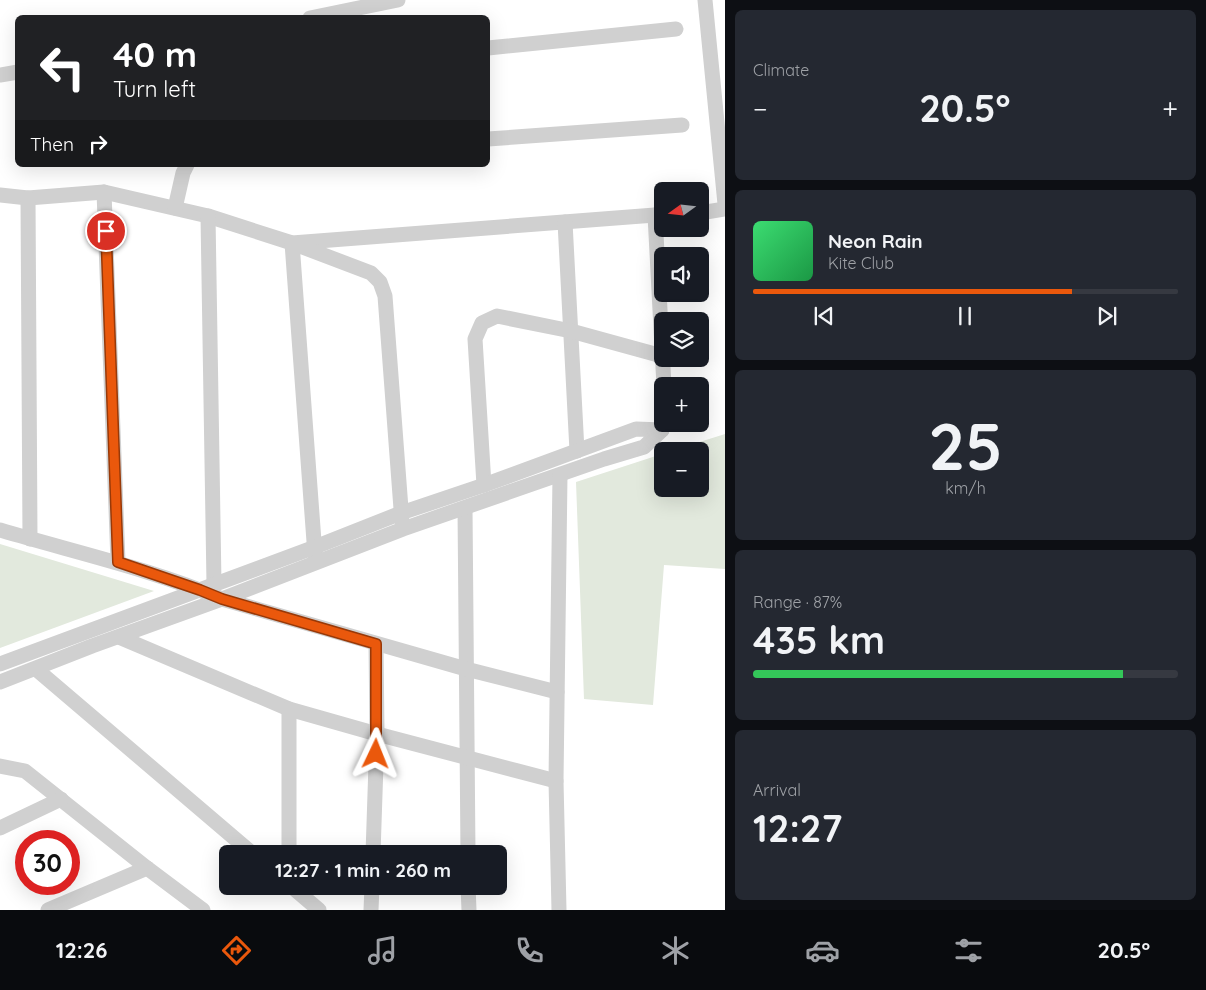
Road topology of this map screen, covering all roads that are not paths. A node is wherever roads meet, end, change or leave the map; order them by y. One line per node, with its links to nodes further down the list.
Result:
1 (398, 0): 3 (street)
2 (705, 0): 14 (street)
3 (325, 15)
4 (676, 29): 5 (street)
5 (490, 48)
6 (15, 72): 7 (street)
7 (0, 75)
8 (682, 125): 9 (street)
9 (490, 139)
10 (186, 167): 15 (street)
11 (104, 192): 13 (street); 15 (street); 37 (street)
12 (0, 195): 13 (street)
13 (28, 198): 35 (street)
14 (725, 204)
15 (175, 208): 19 (street)
16 (725, 209): 17 (street)
17 (709, 212)
18 (654, 215): 20 (street)
19 (208, 216): 22 (street); 38 (street)
20 (565, 222): 22 (street); 24 (street)
21 (659, 238): 23 (street)
22 (292, 243): 32 (street); 36 (street)
23 (661, 312)
24 (571, 332): 25 (street); 28 (street); 30 (street)
25 (654, 354)
26 (654, 428): 28 (street)
27 (658, 432): 29 (street)
28 (577, 451): 30 (street)
29 (560, 474): 31 (street); 47 (street)
30 (484, 486): 32 (street)
31 (465, 508): 33 (street); 45 (street)
32 (401, 513): 33 (street); 36 (street)
33 (402, 529): 36 (street)
34 (0, 530): 35 (street)
35 (30, 539): 37 (street)
36 (315, 554): 38 (street); 40 (street)
37 (118, 562): 39 (street)
38 (214, 584): 39 (street)
39 (200, 590): 40 (street); 43 (street)
40 (222, 599): 41 (street); 42 (street)
41 (118, 637): 44 (street); 48 (street)
42 (376, 644): 45 (street); 49 (street)
43 (0, 664)
44 (36, 669): 46 (street); 55 (street)
45 (466, 669): 47 (street); 50 (street)
46 (0, 682)
47 (557, 692): 52 (street)
48 (289, 708): 49 (street); 56 (street)
49 (377, 734): 50 (street); 57 (street)
50 (467, 758): 52 (street); 58 (street)
51 (0, 766): 53 (street)
52 (556, 781): 68 (street)
53 (61, 800): 54 (street); 59 (street)
54 (0, 828)
55 (242, 845)
56 (289, 845)
57 (373, 845)
58 (468, 845)
59 (147, 868): 63 (street); 64 (street)
60 (302, 895): 65 (street)
61 (372, 895): 66 (street)
62 (468, 895): 67 (street)
63 (48, 910)
64 (204, 910)
65 (319, 910)
66 (371, 910)
67 (468, 910)
68 (558, 910)

